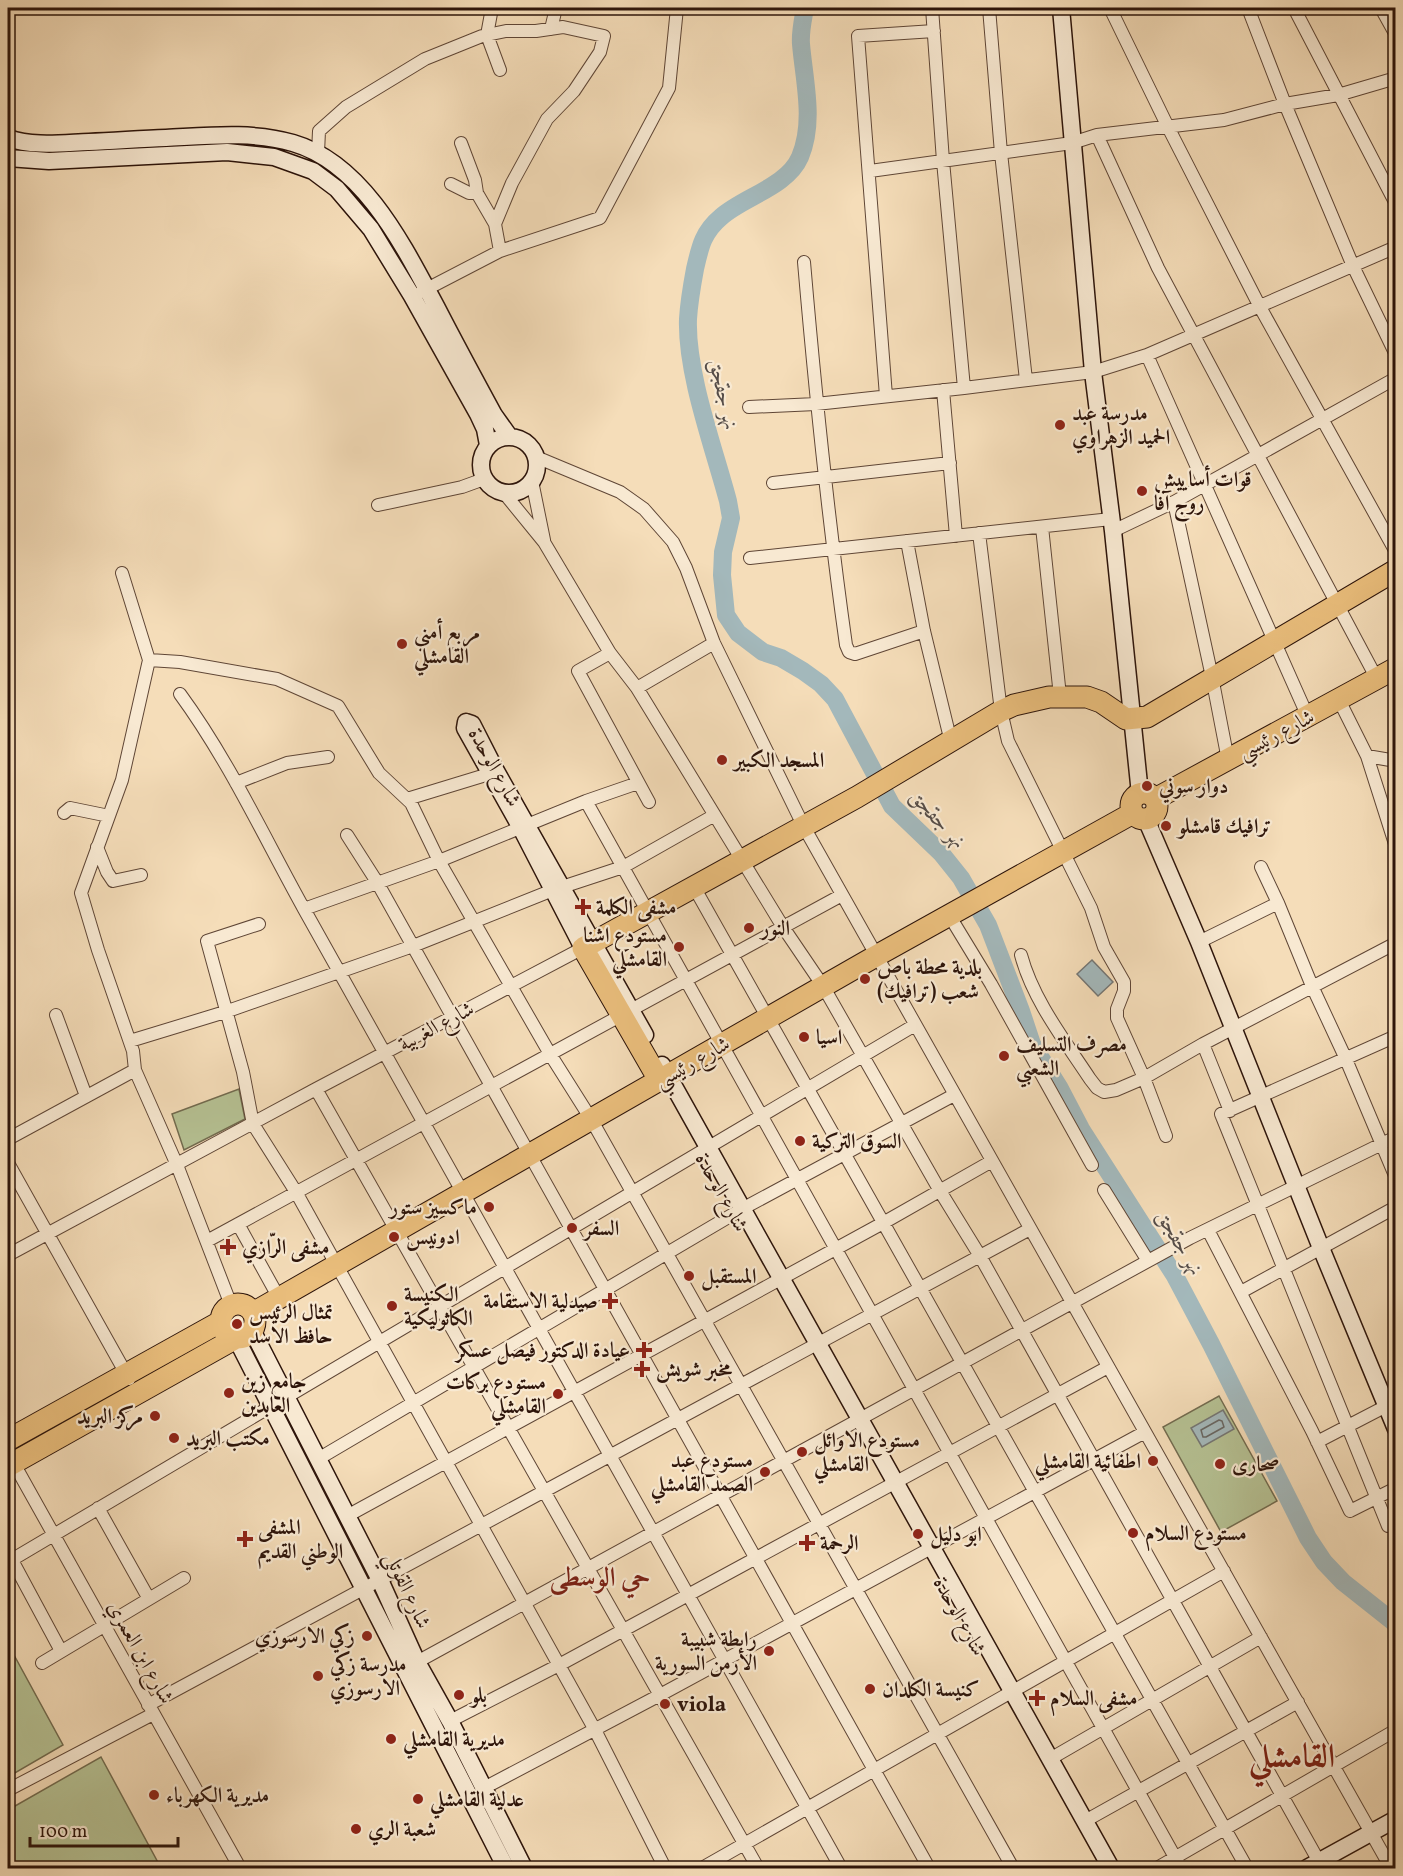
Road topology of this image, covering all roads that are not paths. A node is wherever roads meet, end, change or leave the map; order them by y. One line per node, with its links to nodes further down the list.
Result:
1 (492, 8): 13 (street)
2 (556, 8): 11 (street)
3 (677, 8): 34 (street)
4 (932, 8): 12 (street)
5 (988, 8): 25 (street)
6 (1061, 8): 23 (street)
7 (1110, 8): 19 (street)
8 (1248, 8): 18 (street)
9 (1294, 8): 17 (street)
10 (1381, 8): 14 (street)
11 (551, 29): 13 (street); 32 (street)
12 (934, 31): 27 (street); 28 (street)
13 (487, 35): 15 (street); 24 (street)
14 (1395, 35)
15 (500, 70)
16 (1395, 78): 17 (street)
17 (1338, 95): 18 (street); 31 (street)
18 (1285, 104): 19 (street); 36 (street)
19 (1168, 127): 20 (street); 38 (street)
20 (1097, 135): 23 (street); 39 (street)
21 (8, 138): 24 (street)
22 (461, 143): 30 (street)
23 (1072, 143): 25 (street); 42 (street)
24 (318, 153): 37 (street)
25 (1001, 153): 27 (street); 44 (street)
26 (8, 158): 37 (street)
27 (943, 161): 28 (street); 45 (street)
28 (870, 171): 47 (street)
29 (451, 184): 30 (street)
30 (477, 193): 32 (street)
31 (1395, 204)
32 (495, 224): 34 (street)
33 (1395, 247): 36 (street)
34 (500, 251): 37 (street)
35 (804, 262): 48 (street)
36 (1353, 266): 38 (street); 41 (street)
37 (419, 292): 51 (street); 52 (street)
38 (1260, 306): 39 (street); 50 (street)
39 (1193, 335): 40 (street); 53 (street)
40 (1148, 355): 42 (street); 60 (street)
41 (1395, 355)
42 (1093, 372): 44 (street); 64 (street)
43 (1395, 378): 50 (street)
44 (1026, 380): 45 (street)
45 (964, 388): 46 (street)
46 (943, 390): 47 (street); 55 (street)
47 (886, 396): 48 (street)
48 (816, 404): 49 (street); 56 (street)
49 (749, 406)
50 (1323, 418): 53 (street); 71 (street)
51 (509, 436): 52 (street); 54 (street)
52 (488, 445): 57 (street)
53 (1257, 454): 60 (street); 75 (street)
54 (536, 457): 58 (street); 78 (street)
55 (950, 463): 56 (street); 67 (street)
56 (824, 477): 59 (street); 70 (street)
57 (484, 479): 61 (street); 63 (street)
58 (532, 481): 61 (street); 69 (street)
59 (773, 483)
60 (1205, 484): 62 (street); 77 (street)
61 (504, 493): 69 (street)
62 (1174, 502): 64 (street); 82 (street)
63 (378, 506)
64 (1112, 525): 65 (street); 90 (street)
65 (1042, 527): 66 (street); 86 (street)
66 (979, 533): 67 (street); 88 (street)
67 (956, 536): 68 (street)
68 (907, 541): 70 (street); 76 (street)
69 (544, 542): 79 (street)
70 (832, 549): 72 (street); 76 (street)
71 (1395, 552)
72 (750, 558)
73 (1395, 570): 75 (highway)
74 (122, 573): 80 (street)
75 (1338, 605): 77 (highway); 83 (street)
76 (924, 631): 91 (street)
77 (1274, 641): 82 (highway); 89 (street)
78 (714, 643): 84 (street); 107 (street)
79 (610, 653): 84 (street); 98 (street)
80 (149, 660): 99 (street); 104 (street)
81 (1395, 668): 83 (highway, شارع رئيسي)
82 (1212, 677): 90 (highway); 94 (street)
83 (1377, 679): 87 (highway, شارع رئيسي)
84 (637, 688): 105 (street)
85 (180, 694): 97 (street)
86 (1060, 696): 88 (highway, شارع الغربية); 90 (highway, شارع الغربية)
87 (1339, 700): 89 (highway, شارع رئيسي); 92 (street)
88 (1001, 711): 91 (highway, شارع الغربية); 112 (street)
89 (1308, 717): 94 (highway, شارع رئيسي)
90 (1131, 719): 102 (street)
91 (951, 742): 107 (highway, شارع الغربية)
92 (1367, 756): 95 (street); 108 (street)
93 (328, 757): 97 (street)
94 (1228, 760): 102 (highway, شارع رئيسي)
95 (1395, 761)
96 (489, 774): 99 (street); 106 (street, شارع الوحدة); 106 (street, شارع الوحدة)
97 (236, 783): 123 (street)
98 (638, 783): 100 (street); 101 (street)
99 (407, 799): 114 (street)
100 (586, 801): 106 (street); 115 (street)
101 (648, 802)
102 (1143, 806): 112 (highway, شارع رئيسي); 129 (street)
103 (64, 813): 104 (street)
104 (109, 816): 110 (street)
105 (713, 816): 113 (street); 115 (street)
106 (524, 827): 114 (street); 120 (street, شارع الوحدة)
107 (804, 827): 113 (highway, شارع الغربية); 121 (street)
108 (1392, 828): 111 (street)
109 (347, 835): 118 (street)
110 (97, 847): 117 (street); 149 (street)
111 (1395, 847)
112 (1062, 853): 125 (highway, شارع رئيسي); 158 (street)
113 (743, 860): 119 (highway, شارع الغربية); 128 (street)
114 (439, 861): 118 (street); 126 (street)
115 (623, 867): 120 (street); 124 (street)
116 (1261, 867): 122 (street)
117 (141, 875)
118 (377, 882): 123 (street); 132 (street)
119 (694, 887): 124 (highway, شارع الغربية); 133 (street)
120 (557, 888): 126 (street); 131 (street, شارع الوحدة)
121 (842, 895): 128 (street); 135 (street)
122 (1278, 903): 129 (street); 140 (street)
123 (304, 909): 136 (street)
124 (648, 912): 131 (highway, شارع الغربية); 137 (street)
125 (953, 913): 135 (highway, شارع رئيسي); 182 (street)
126 (474, 922): 132 (street); 138 (street)
127 (259, 924): 141 (street)
128 (783, 927): 133 (street); 139 (street)
129 (1199, 942): 147 (street)
130 (1395, 943): 140 (street)
131 (588, 945): 138 (street, شارع الغربية); 142 (highway, شارع الوحدة)
132 (413, 946): 136 (street); 144 (street)
133 (732, 955): 137 (street); 145 (street)
134 (1021, 955): 158 (street)
135 (876, 956): 139 (highway, شارع رئيسي); 146 (street)
136 (340, 972): 141 (street); 152 (street)
137 (686, 980): 142 (street); 150 (street)
138 (511, 986): 144 (street, شارع الغربية); 153 (street)
139 (824, 986): 145 (highway, شارع رئيسي); 154 (street)
140 (1312, 986): 147 (street); 155 (street)
141 (225, 1012): 149 (street); 170 (street)
142 (627, 1012): 153 (street); 157 (highway, شارع الوحدة)
143 (56, 1016): 163 (street)
144 (453, 1017): 152 (street, شارع الغربية); 159 (street)
145 (768, 1018): 150 (highway, شارع رئيسي); 161 (street)
146 (915, 1025): 154 (street); 162 (street)
147 (1234, 1029): 151 (street); 164 (street)
148 (1395, 1036): 155 (street)
149 (130, 1041): 156 (street)
150 (722, 1044): 157 (highway, شارع رئيسي); 166 (street)
151 (1203, 1044): 158 (street); 165 (street)
152 (386, 1053): 160 (street, شارع الغربية); 168 (street)
153 (550, 1054): 159 (street); 167 (street)
154 (863, 1056): 161 (street); 169 (street)
155 (1345, 1057): 164 (street); 174 (street)
156 (135, 1070): 163 (street); 181 (street)
157 (663, 1078): 167 (highway, شارع رئيسي); 175 (street, شارع الوحدة)
158 (1144, 1078): 171 (street)
159 (491, 1086): 168 (street); 177 (street)
160 (316, 1089): 170 (street, شارع الغربية); 178 (street)
161 (807, 1089): 166 (street); 176 (street)
162 (954, 1095): 169 (street); 179 (street)
163 (86, 1096): 173 (street)
164 (1260, 1097): 165 (street); 185 (street)
165 (1230, 1111): 191 (street)
166 (762, 1116): 175 (street); 184 (street)
167 (591, 1119): 177 (highway, شارع رئيسي); 190 (street)
168 (424, 1123): 178 (street); 189 (street)
169 (902, 1123): 176 (street); 187 (street)
170 (253, 1124): 181 (street, شارع الغربية); 188 (street)
171 (1166, 1136)
172 (1395, 1137): 174 (street)
173 (8, 1138)
174 (1380, 1145): 183 (street); 185 (street)
175 (704, 1150): 190 (street); 193 (street, شارع الوحدة)
176 (844, 1154): 184 (street); 194 (street)
177 (529, 1155): 189 (highway, شارع رئيسي); 196 (street)
178 (356, 1160): 188 (street); 198 (street)
179 (992, 1161): 187 (street); 197 (street)
180 (8, 1163): 200 (street)
181 (177, 1165): 200 (street, شارع الغربية); 201 (street)
182 (1092, 1165)
183 (1395, 1178)
184 (797, 1180): 193 (street); 203 (street)
185 (1295, 1185): 191 (street); 202 (street)
186 (1104, 1190): 207 (street)
187 (940, 1191): 194 (street); 206 (street)
188 (296, 1192): 195 (street); 208 (street)
189 (463, 1192): 198 (highway, شارع رئيسي); 209 (street)
190 (632, 1192): 196 (street); 204 (street)
191 (1257, 1205): 199 (street); 210 (street)
192 (1395, 1207): 202 (street)
193 (738, 1212): 204 (street); 211 (street, شارع الوحدة)
194 (883, 1223): 203 (street); 212 (street)
195 (238, 1224): 201 (street); 215 (street)
196 (570, 1229): 209 (street); 213 (street)
197 (1030, 1229): 206 (street); 216 (street)
198 (397, 1230): 208 (highway, شارع رئيسي); 217 (street)
199 (1208, 1230): 207 (street); 214 (street)
200 (47, 1234): 205 (street, شارع الغربية); 230 (street)
201 (207, 1241): 218 (street)
202 (1321, 1248): 210 (street); 238 (street)
203 (836, 1249): 211 (street); 219 (street)
204 (666, 1254): 213 (street); 220 (street)
205 (8, 1255)
206 (980, 1256): 212 (street); 223 (street)
207 (1153, 1258): 216 (street)
208 (336, 1265): 215 (highway, شارع رئيسي); 224 (street)
209 (505, 1267): 217 (street); 222 (street)
210 (1284, 1268): 214 (street); 244 (street)
211 (777, 1281): 220 (street); 225 (street, شارع الوحدة)
212 (920, 1288): 219 (street); 227 (street)
213 (605, 1290): 222 (street); 226 (street)
214 (1241, 1292): 248 (street)
215 (279, 1298): 221 (highway, شارع رئيسي)
216 (1071, 1302): 223 (street); 229 (street)
217 (440, 1306): 224 (street); 228 (street)
218 (226, 1313): 221 (highway); 221 (highway); 230 (highway)
219 (872, 1314): 225 (street); 232 (street)
220 (704, 1321): 226 (street); 231 (street)
221 (247, 1327): 234 (highway, شارع رئيسي); 236 (street, شارع القوتلي); 239 (street, شارع القوتلي)
222 (539, 1328): 228 (street); 233 (street)
223 (1022, 1330): 227 (street); 235 (street)
224 (379, 1342): 236 (street); 237 (street)
225 (814, 1346): 231 (street); 241 (street, شارع الوحدة)
226 (641, 1355): 233 (street); 240 (street)
227 (962, 1363): 232 (street); 243 (street)
228 (474, 1366): 237 (street); 242 (street)
229 (1108, 1367): 235 (street); 246 (street)
230 (126, 1375): 234 (street); 247 (highway)
231 (741, 1385): 240 (street); 253 (street)
232 (914, 1389): 241 (street); 249 (street)
233 (575, 1391): 242 (street); 250 (street)
234 (137, 1394): 252 (highway, شارع رئيسي)
235 (1058, 1394): 243 (street); 254 (street)
236 (286, 1397): 239 (street); 251 (street, شارع القوتلي)
237 (413, 1403): 251 (street); 255 (street)
238 (1390, 1404): 244 (street); 245 (street)
239 (270, 1407): 262 (street); 277 (street, شارع القوتلي)
240 (677, 1419): 250 (street); 260 (street)
241 (856, 1421): 253 (street); 256 (street, شارع الوحدة)
242 (509, 1427): 255 (street); 258 (street)
243 (998, 1427): 249 (street); 259 (street)
244 (1348, 1428): 248 (street); 261 (street)
245 (1395, 1429)
246 (1145, 1432): 254 (street); 274 (street)
247 (8, 1440)
248 (1317, 1442): 261 (street)
249 (950, 1453): 256 (street); 264 (street)
250 (611, 1455): 258 (street); 268 (street)
251 (318, 1458): 263 (street, شارع القوتلي)
252 (9, 1461): 269 (street, شارع ابن العمري)
253 (783, 1461): 260 (street); 265 (street)
254 (1095, 1461): 259 (street); 281 (street)
255 (446, 1462): 263 (street); 266 (street)
256 (891, 1485): 265 (street); 270 (street, شارع الوحدة)
257 (1395, 1488): 261 (street)
258 (545, 1491): 266 (street); 273 (street)
259 (1035, 1493): 264 (street); 286 (street)
260 (720, 1496): 268 (street); 271 (street)
261 (1377, 1499): 267 (street)
262 (98, 1508): 269 (street); 280 (street)
263 (346, 1516): 276 (street, شارع القوتلي)
264 (986, 1519): 270 (street); 290 (street)
265 (819, 1524): 271 (street); 278 (street)
266 (481, 1525): 276 (street); 282 (street)
267 (1388, 1526)
268 (654, 1532): 273 (street); 279 (street)
269 (53, 1535): 272 (street); 284 (street, شارع ابن العمري)
270 (928, 1551): 278 (street); 295 (street, شارع الوحدة)
271 (755, 1559): 279 (street); 283 (street)
272 (10, 1561): 288 (street)
273 (589, 1568): 282 (street); 285 (street)
274 (1224, 1571): 281 (street); 287 (street)
275 (184, 1578): 280 (street)
276 (380, 1580): 277 (street); 291 (street, شارع القوتلي)
277 (364, 1589): 299 (street); 323 (street, شارع القوتلي)
278 (856, 1589): 283 (street); 305 (street)
279 (689, 1594): 285 (street); 289 (street)
280 (149, 1599): 284 (street)
281 (1173, 1600): 286 (street); 294 (street)
282 (524, 1604): 291 (street); 293 (street)
283 (791, 1624): 289 (street); 309 (street)
284 (104, 1626): 288 (street); 299 (street, شارع ابن العمري)
285 (624, 1630): 293 (street); 296 (street)
286 (1114, 1633): 290 (street); 297 (street)
287 (1261, 1637): 294 (street); 298 (street)
288 (61, 1651): 292 (street)
289 (725, 1660): 296 (street); 314 (street)
290 (1065, 1661): 295 (street); 301 (street)
291 (417, 1662): 300 (street, شارع القوتلي)
292 (42, 1663)
293 (559, 1665): 300 (street); 302 (street)
294 (1210, 1667): 297 (street); 304 (street)
295 (1008, 1694): 305 (street); 306 (street, شارع الوحدة); 331 (street, شارع الوحدة)
296 (660, 1695): 302 (street); 319 (street)
297 (1152, 1700): 301 (street); 307 (street)
298 (1298, 1702): 304 (street); 308 (street)
299 (150, 1710): 311 (street); 322 (street, شارع ابن العمري)
300 (450, 1721): 310 (street, شارع القوتلي)
301 (1103, 1729): 306 (street); 312 (street)
302 (595, 1730): 310 (street); 325 (street)
303 (1395, 1730): 308 (street)
304 (1246, 1731): 307 (street); 313 (street)
305 (938, 1734): 309 (street); 330 (street)
306 (1050, 1759): 316 (street, شارع الوحدة)
307 (1188, 1764): 312 (street); 317 (street)
308 (1334, 1766): 313 (street); 318 (street)
309 (874, 1772): 314 (street); 329 (street)
310 (484, 1788): 324 (street, شارع القوتلي)
311 (8, 1790)
312 (1138, 1792): 316 (street); 320 (street)
313 (1282, 1796): 317 (street); 321 (street)
314 (808, 1809): 319 (street); 328 (street)
315 (1395, 1819): 318 (street)
316 (1085, 1821): 332 (street, شارع الوحدة)
317 (1225, 1829): 320 (street); 334 (street)
318 (1371, 1832): 321 (street); 335 (street)
319 (744, 1843): 326 (street); 327 (street)
320 (1178, 1863): 333 (street)
321 (1316, 1866)
322 (240, 1869)
323 (506, 1869)
324 (524, 1869)
325 (665, 1869)
326 (702, 1869)
327 (758, 1869)
328 (841, 1869)
329 (929, 1869)
330 (1012, 1869)
331 (1101, 1869)
332 (1111, 1869)
333 (1157, 1869)
334 (1247, 1869)
335 (1391, 1869)

